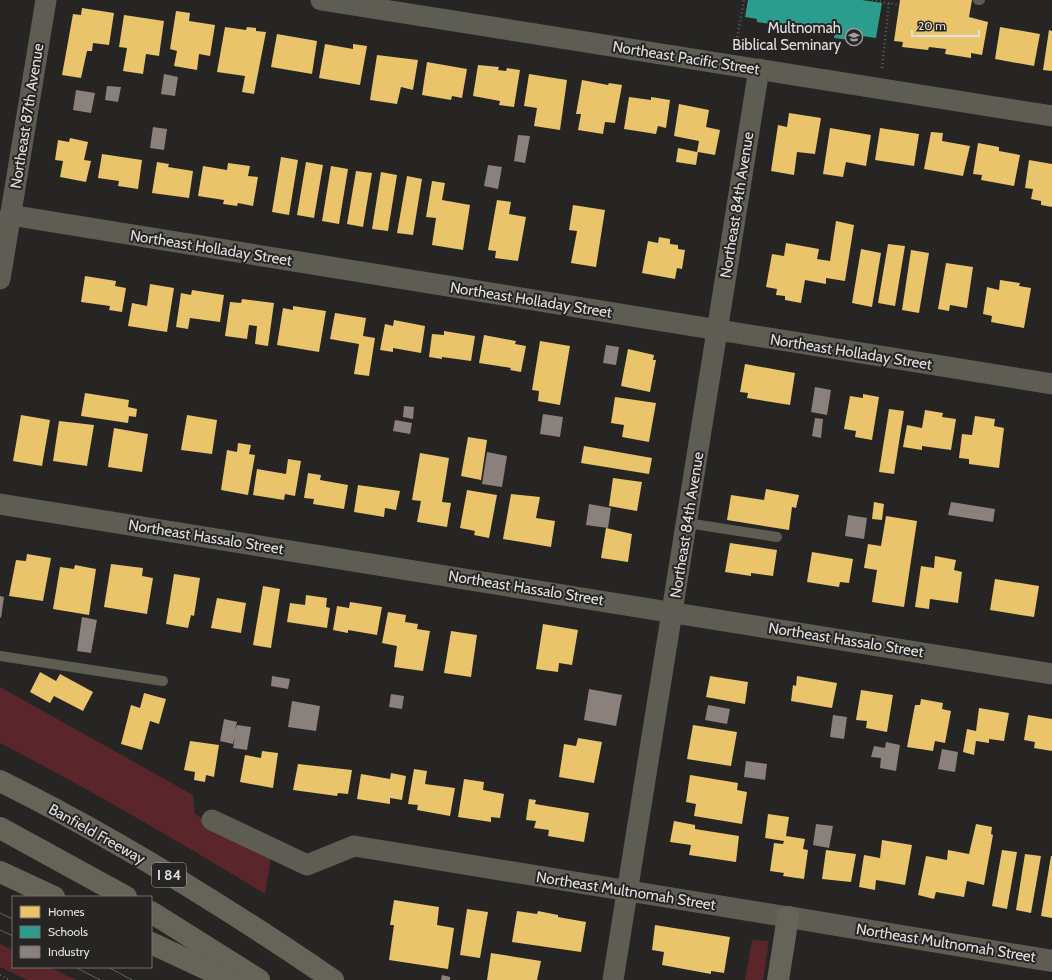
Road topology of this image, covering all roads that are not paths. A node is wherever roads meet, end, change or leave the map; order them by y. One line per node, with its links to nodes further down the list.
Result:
1 (46, 0): 5 (street, Northeast 87th Avenue)
2 (321, 0): 3 (street, Northeast Pacific Street)
3 (759, 70): 4 (street, Northeast Pacific Street); 7 (street, Northeast 84th Avenue)
4 (1052, 116)
5 (10, 215): 6 (street, Northeast 87th Avenue); 7 (street, Northeast Holladay Street)
6 (0, 279)
7 (718, 331): 8 (street, Northeast Holladay Street); 10 (street, Northeast 84th Avenue)
8 (1052, 384)
9 (0, 504): 12 (street, Northeast Hassalo Street)
10 (687, 523): 11 (lane); 12 (street, Northeast 84th Avenue)
11 (777, 537)
12 (673, 612): 14 (street, Northeast Hassalo Street); 20 (street, Northeast 84th Avenue)
13 (0, 656): 15 (lane)
14 (1052, 674)
15 (163, 681)
16 (0, 781): 29 (highway, Banfield Freeway / I 84)
17 (212, 820): 20 (street, Northeast Multnomah Street)
18 (0, 828): 22 (highway)
19 (0, 872): 21 (highway)
20 (627, 891): 24 (street, Northeast Multnomah Street); 30 (street, Northeast 84th Avenue)
21 (52, 896)
22 (124, 896)
23 (152, 913): 28 (highway)
24 (788, 917): 26 (main road, Northeast Multnomah Street); 31 (highway)
25 (152, 943): 27 (highway)
26 (1052, 961)
27 (230, 980)
28 (259, 980)
29 (333, 980)
30 (613, 980)
31 (778, 980)

